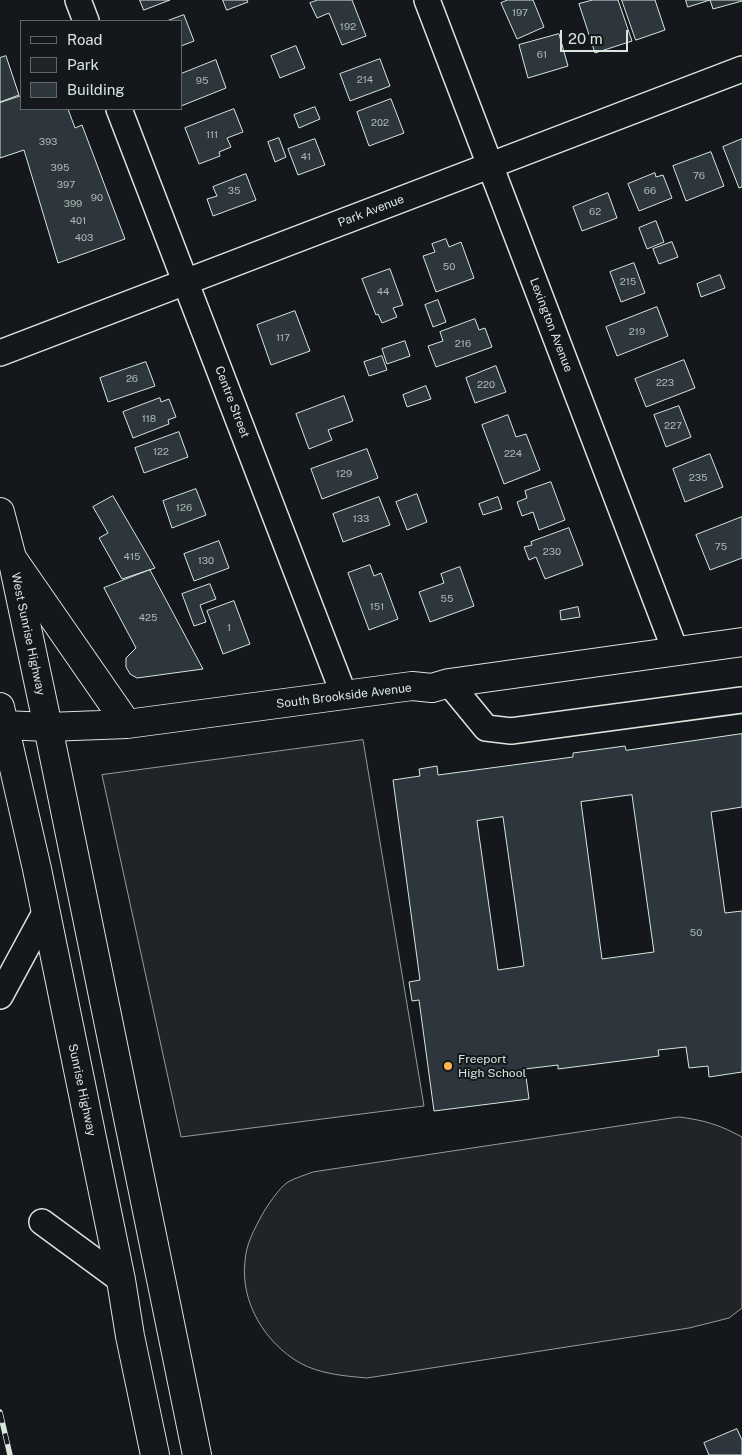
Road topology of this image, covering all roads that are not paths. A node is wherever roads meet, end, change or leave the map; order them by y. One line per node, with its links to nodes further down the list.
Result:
1 (78, 0): 3 (street)
2 (427, 0): 6 (street, Lexington Avenue)
3 (86, 20)
4 (742, 69): 6 (street, Park Avenue)
5 (119, 110): 7 (street, Centre Street)
6 (490, 166): 7 (street, Park Avenue); 12 (street, Lexington Avenue)
7 (186, 282): 8 (street, Park Avenue); 14 (street, Centre Street)
8 (0, 353)
9 (0, 512): 10 (main road, West Sunrise Highway)
10 (12, 558): 17 (main road); 18 (main road, West Sunrise Highway)
11 (742, 642): 12 (main road, South Brookside Avenue)
12 (675, 650): 13 (main road, South Brookside Avenue)
13 (448, 683): 14 (main road, South Brookside Avenue); 15 (street)
14 (344, 695): 17 (main road, South Brookside Avenue)
15 (742, 700)
16 (1, 721): 18 (main road, South Brookside Avenue); 19 (main road, Sunrise Highway)
17 (127, 724): 18 (main road, South Brookside Avenue)
18 (48, 727): 24 (main road)
19 (45, 913): 20 (street); 22 (main road, Sunrise Highway)
20 (0, 996)
21 (42, 1222): 22 (street)
22 (121, 1280): 23 (main road, Sunrise Highway)
23 (156, 1455)
24 (197, 1455)

